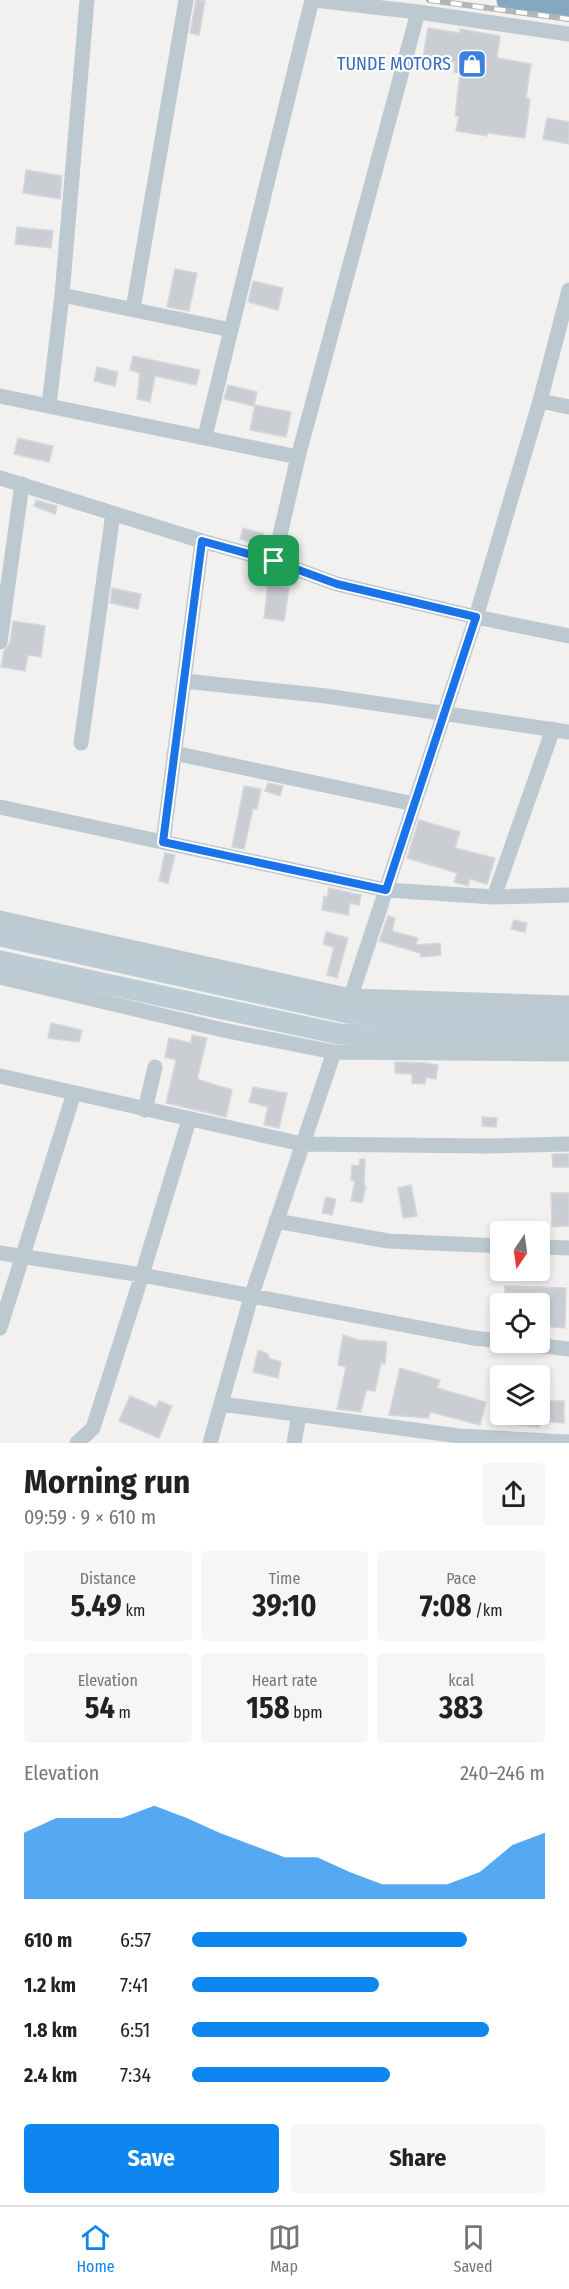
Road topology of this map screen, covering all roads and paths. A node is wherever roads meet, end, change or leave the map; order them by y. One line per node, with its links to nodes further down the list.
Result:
1 (87, 0): 9 (street)
2 (186, 0): 10 (street)
3 (313, 0): 6 (street); 11 (street)
4 (510, 0): 5 (highway)
5 (569, 8)
6 (418, 12): 7 (street); 17 (street)
7 (569, 34)
8 (569, 290): 13 (street)
9 (62, 295): 10 (street); 14 (street)
10 (133, 309): 11 (street)
11 (231, 330): 16 (street)
12 (0, 396): 14 (street)
13 (540, 401): 15 (street); 23 (street)
14 (49, 405): 16 (street)
15 (569, 407)
16 (206, 436): 17 (street)
17 (298, 456): 22 (street)
18 (0, 477): 19 (street)
19 (22, 484): 20 (street); 25 (street)
20 (113, 513): 21 (street); 30 (street)
21 (202, 541): 22 (street); 26 (street)
22 (274, 561): 23 (street)
23 (476, 617): 24 (street); 27 (street)
24 (569, 636)
25 (0, 642)
26 (184, 681): 27 (street); 31 (street)
27 (444, 713): 28 (street); 32 (street)
28 (553, 729): 29 (street); 37 (street)
29 (569, 732)
30 (81, 743)
31 (174, 753): 32 (street); 34 (street)
32 (414, 804): 35 (street)
33 (0, 807): 34 (street)
34 (163, 842): 35 (street)
35 (386, 890): 37 (street); 42 (street)
36 (569, 895): 37 (street)
37 (494, 897)
38 (0, 918): 42 (street)
39 (0, 936): 45 (street)
40 (0, 961): 44 (street)
41 (0, 977): 44 (street)
42 (351, 996): 43 (street)
43 (569, 1003)
44 (225, 1020): 46 (street); 47 (street)
45 (569, 1020)
46 (569, 1040)
47 (334, 1052): 48 (street); 54 (street)
48 (569, 1054)
49 (155, 1067): 52 (street)
50 (0, 1076): 51 (street)
51 (74, 1093): 52 (street); 61 (street)
52 (145, 1110): 53 (street)
53 (189, 1119): 54 (street); 62 (street)
54 (302, 1143): 55 (street); 56 (street)
55 (569, 1144)
56 (276, 1221): 57 (street); 63 (street)
57 (490, 1246)
58 (550, 1247): 59 (street)
59 (569, 1248)
60 (0, 1253): 61 (street)
61 (22, 1256): 62 (street); 64 (street)
62 (142, 1275): 63 (street); 72 (street)
63 (251, 1297): 65 (street); 68 (street)
64 (0, 1328)
65 (490, 1339)
66 (550, 1347): 67 (street)
67 (569, 1349)
68 (222, 1404): 69 (street); 73 (street)
69 (299, 1415): 70 (street); 74 (street)
70 (458, 1439): 71 (street)
71 (566, 1442)
72 (77, 1443)
73 (210, 1443)
74 (294, 1443)

